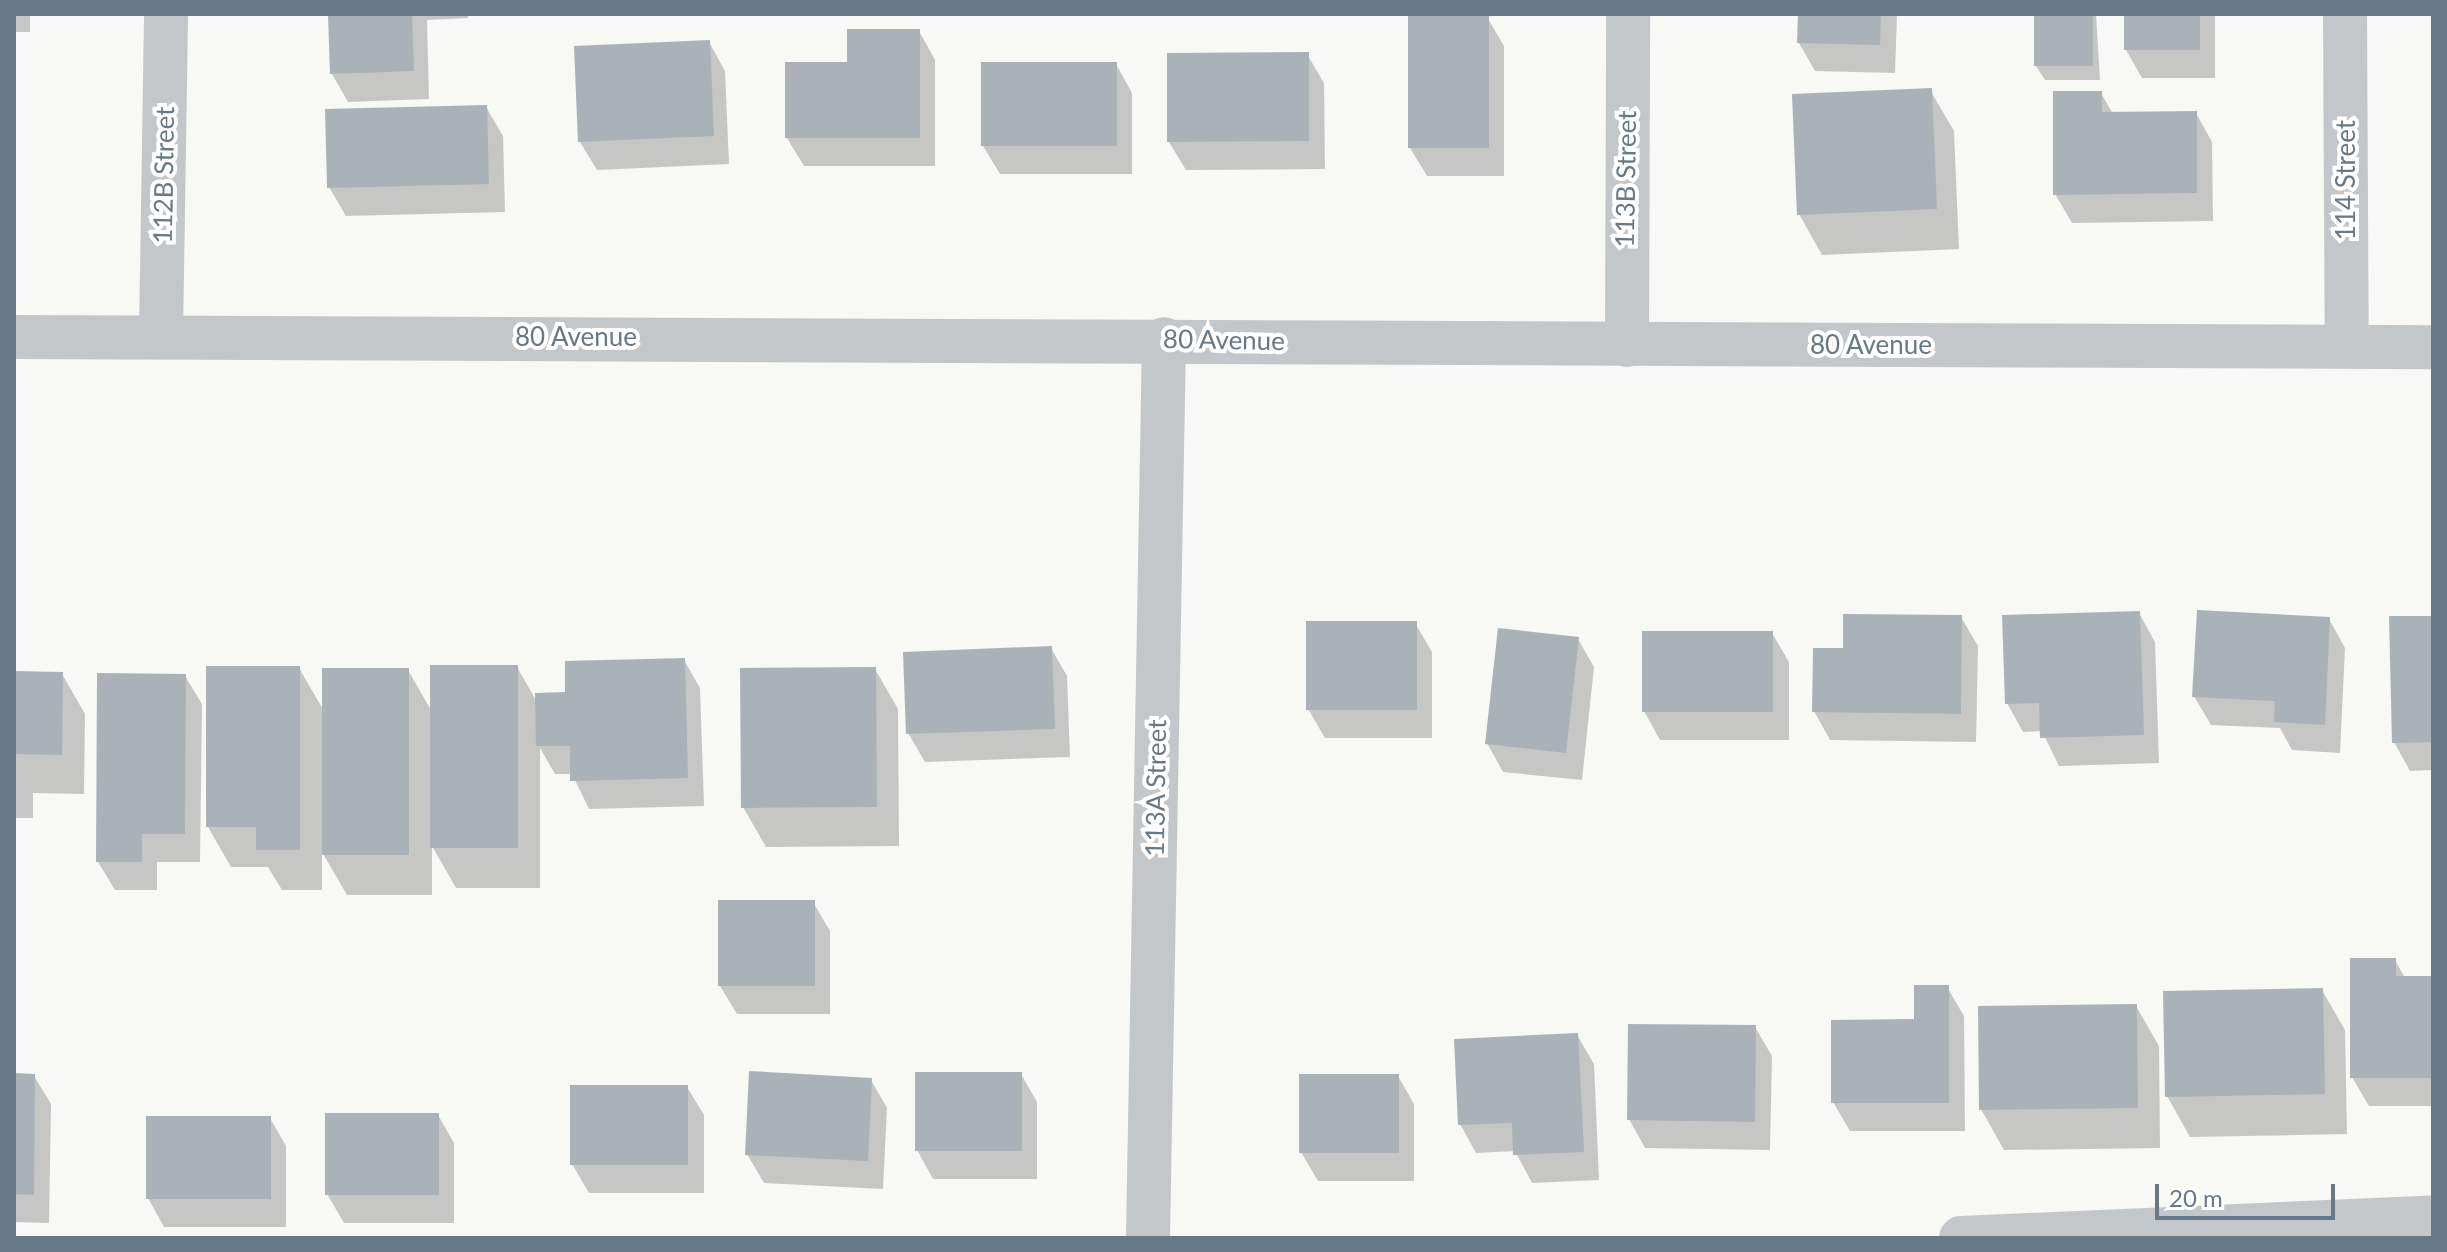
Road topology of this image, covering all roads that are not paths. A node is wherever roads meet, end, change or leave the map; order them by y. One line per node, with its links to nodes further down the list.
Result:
1 (166, 14): 4 (street, 112B Street)
2 (1628, 14): 7 (street, 113B Street)
3 (2345, 14): 8 (street, 114 Street)
4 (161, 336): 5 (street, 80 Avenue); 6 (street, 80 Avenue)
5 (14, 337)
6 (1164, 339): 7 (street, 80 Avenue); 11 (street, 113A Street)
7 (1627, 345): 8 (street, 80 Avenue)
8 (2347, 346): 9 (street, 80 Avenue)
9 (2433, 347)
10 (2433, 1217): 12 (street)
11 (1148, 1238)
12 (1961, 1238)

